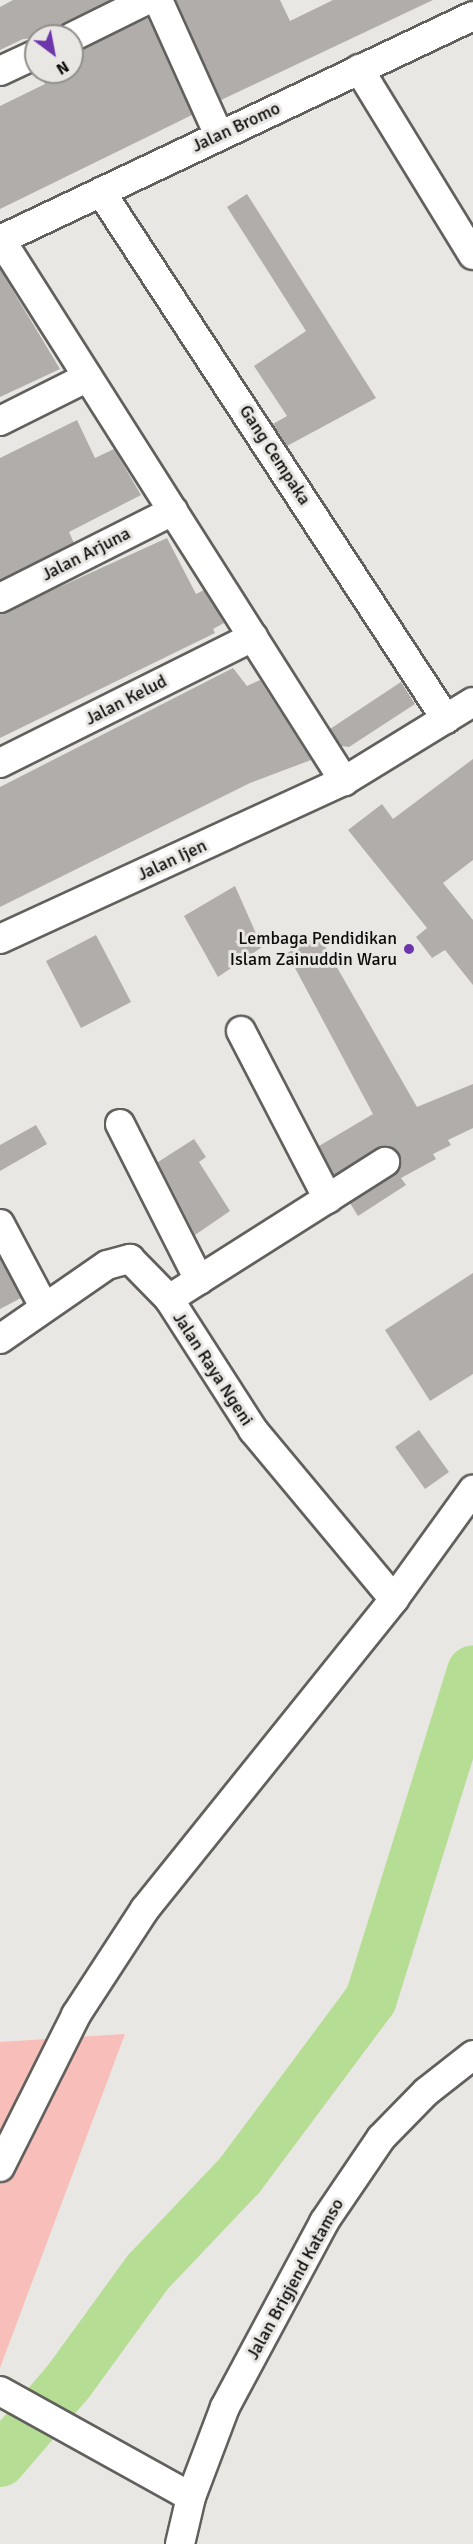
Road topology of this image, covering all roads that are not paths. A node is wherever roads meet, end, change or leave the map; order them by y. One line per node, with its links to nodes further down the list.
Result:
1 (147, 0): 4 (street)
2 (158, 0): 8 (street)
3 (473, 16): 6 (street, Jalan Bromo)
4 (84, 30)
5 (24, 60): 7 (street)
6 (359, 69): 8 (street, Jalan Bromo); 11 (street)
7 (0, 71)
8 (219, 135): 9 (street, Jalan Bromo)
9 (101, 192): 10 (street, Jalan Bromo); 18 (street, Gang Cempaka)
10 (1, 240): 12 (street)
11 (473, 255)
12 (88, 377): 13 (street); 14 (street)
13 (0, 421)
14 (173, 511): 15 (street, Jalan Arjuna); 16 (street)
15 (0, 598)
16 (253, 637): 19 (street, Jalan Kelud); 20 (street)
17 (473, 702): 18 (street, Jalan Ijen)
18 (446, 718): 20 (street, Jalan Ijen)
19 (0, 764)
20 (344, 781): 21 (street, Jalan Ijen)
21 (0, 939)
22 (241, 1031): 25 (street)
23 (120, 1124): 27 (street)
24 (385, 1162): 25 (street)
25 (328, 1199): 27 (street)
26 (0, 1224): 29 (street)
27 (199, 1280): 28 (street)
28 (169, 1299): 29 (street, Jalan Raya Ngeni); 32 (street, Jalan Raya Ngeni)
29 (43, 1305): 30 (street, Jalan Raya Ngeni)
30 (0, 1339)
31 (473, 1490): 32 (street)
32 (394, 1599): 34 (street)
33 (473, 2055): 36 (street, Jalan Brigjend Katamso)
34 (0, 2167)
35 (0, 2391): 36 (street)
36 (191, 2497): 37 (street, Jalan Brigjend Katamso)
37 (180, 2544)

